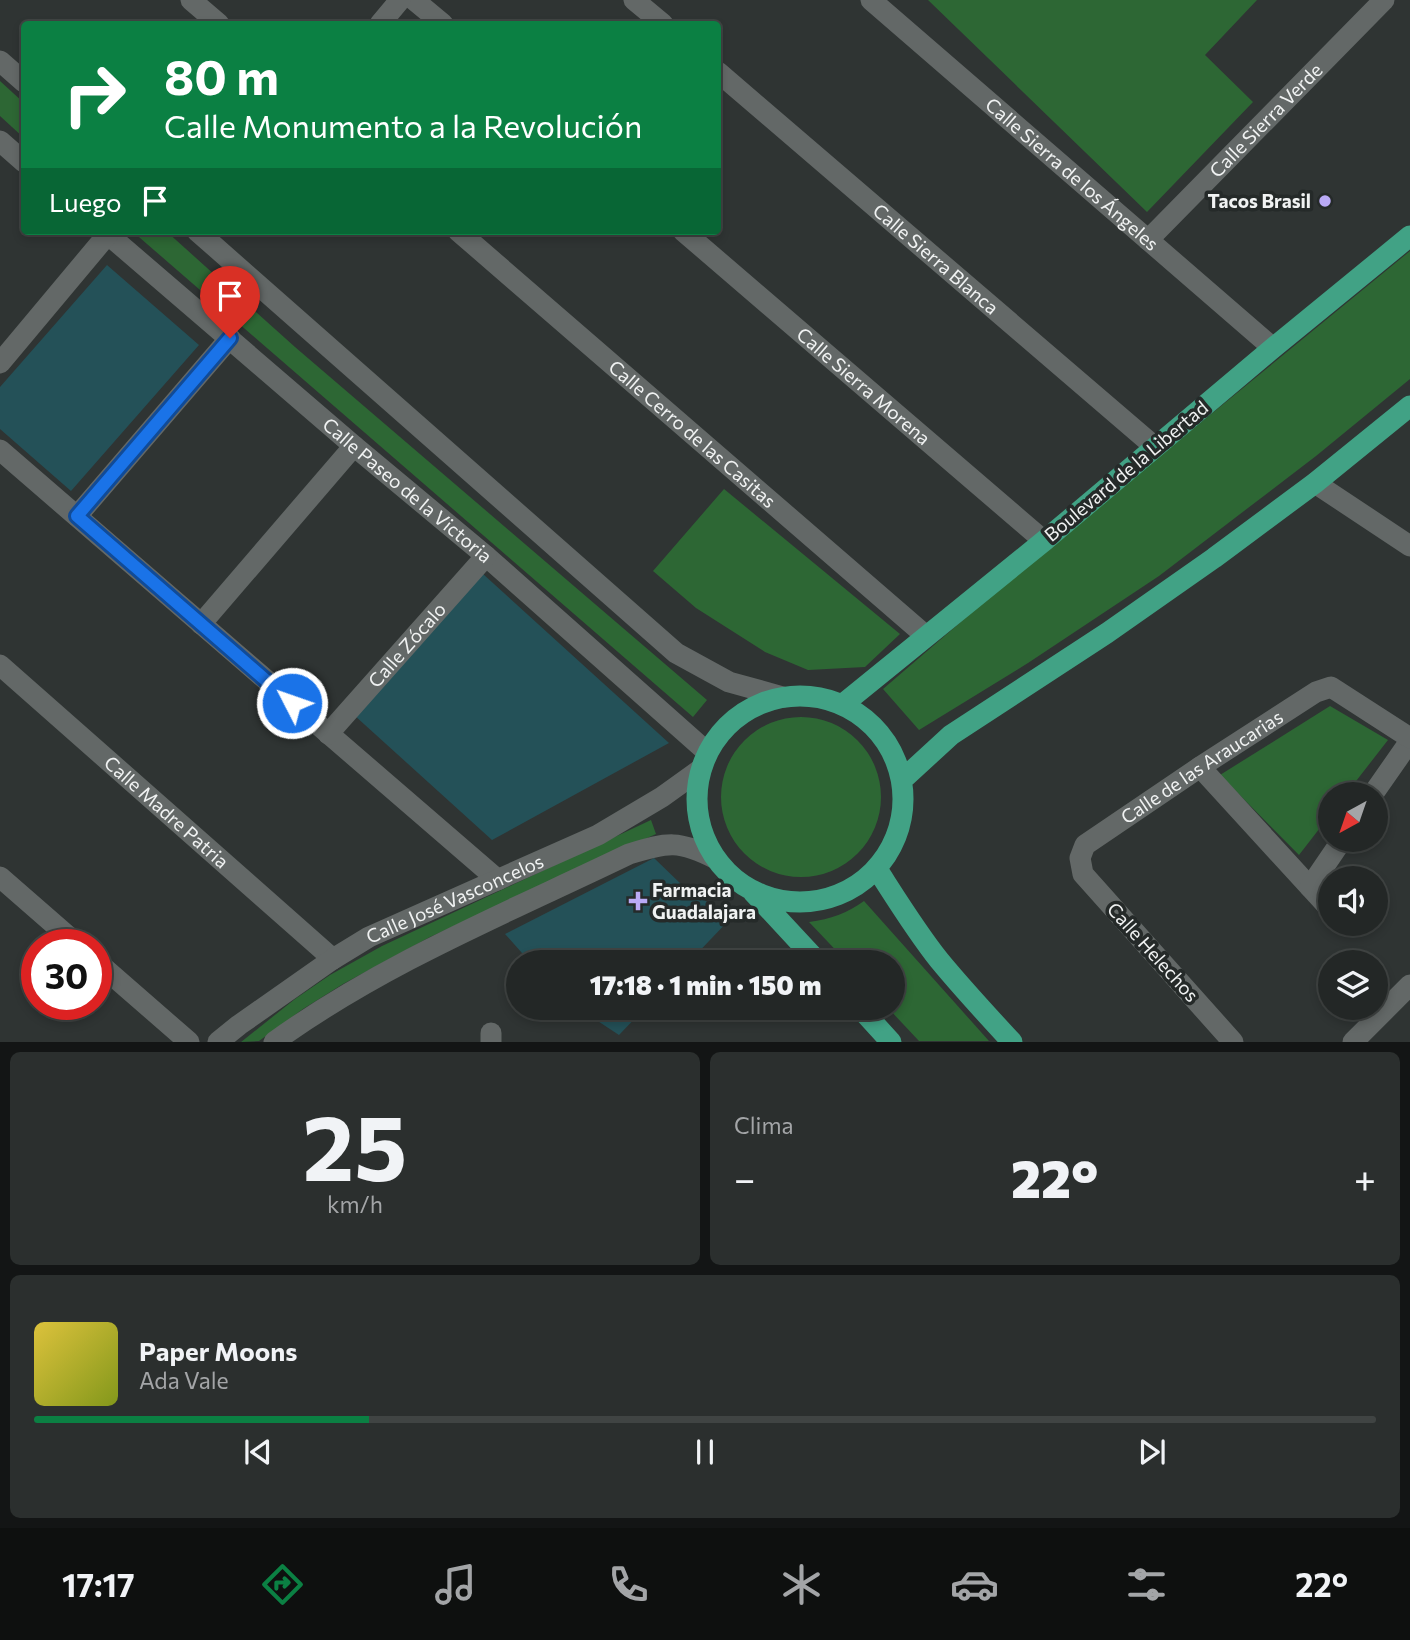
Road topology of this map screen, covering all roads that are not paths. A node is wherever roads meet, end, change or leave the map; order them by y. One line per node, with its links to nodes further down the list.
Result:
1 (191, 0): 7 (street)
2 (400, 0): 8 (street)
3 (414, 0): 9 (street)
4 (634, 0): 10 (street)
5 (871, 0): 22 (street, Calle Sierra de los Ángeles)
6 (1384, 0): 22 (street, Calle Sierra Verde)
7 (216, 21)
8 (382, 21)
9 (439, 21)
10 (659, 21)
11 (0, 61): 13 (street)
12 (721, 75): 28 (street, Calle Sierra Blanca)
13 (21, 79)
14 (0, 141): 15 (street)
15 (21, 159)
16 (104, 235): 25 (street)
17 (108, 235): 23 (street, Calle Paseo de la Victoria)
18 (204, 235): 38 (street)
19 (463, 235): 36 (street, Calle Cerro de las Casitas)
20 (689, 235): 32 (street, Calle Sierra Morena)
21 (1410, 236): 24 (main road, Boulevard de la Libertad)
22 (1148, 240): 24 (street, Calle Sierra de los Ángeles)
23 (230, 338): 27 (street, Calle Paseo de la Victoria); 31 (street)
24 (1273, 348): 28 (main road, Boulevard de la Libertad)
25 (0, 363)
26 (1410, 406): 30 (main road)
27 (354, 446): 34 (street, Calle Paseo de la Victoria); 35 (street)
28 (1155, 446): 32 (main road, Boulevard de la Libertad)
29 (0, 450): 31 (street)
30 (1315, 483): 33 (street); 44 (main road)
31 (77, 516): 35 (street)
32 (1044, 541): 36 (main road, Boulevard de la Libertad)
33 (1410, 546)
34 (486, 556): 40 (street, Calle Zócalo); 42 (street, Calle Paseo de la Victoria)
35 (201, 624): 40 (street)
36 (926, 636): 39 (main road, Boulevard de la Libertad)
37 (0, 664): 57 (street, Calle Madre Patria)
38 (783, 697): 39 (main road); 42 (main road)
39 (842, 705): 44 (main road)
40 (328, 734): 51 (street)
41 (1410, 740): 43 (street, Calle de las Araucarias); 45 (street)
42 (704, 760): 48 (main road); 51 (street, Calle José Vasconcelos)
43 (1200, 767): 47 (street, Calle de las Araucarias); 52 (street)
44 (902, 780): 49 (main road)
45 (1381, 782)
46 (1334, 852): 52 (street)
47 (1080, 858): 66 (street, Calle Helechos)
48 (716, 859): 53 (main road); 63 (street, Calle José Vasconcelos)
49 (877, 869): 53 (main road); 65 (main road)
50 (0, 877): 55 (street)
51 (498, 880): 57 (street, Calle José Vasconcelos)
52 (1310, 887): 54 (street)
53 (751, 890): 56 (main road)
54 (1318, 896)
55 (60, 929)
56 (807, 950)
57 (333, 959): 62 (street, Calle José Vasconcelos)
58 (112, 975): 61 (street)
59 (1410, 985): 67 (street)
60 (871, 1020): 64 (main road)
61 (189, 1041)
62 (218, 1041)
63 (274, 1041)
64 (891, 1041)
65 (1012, 1041)
66 (1233, 1041)
67 (1353, 1041)

